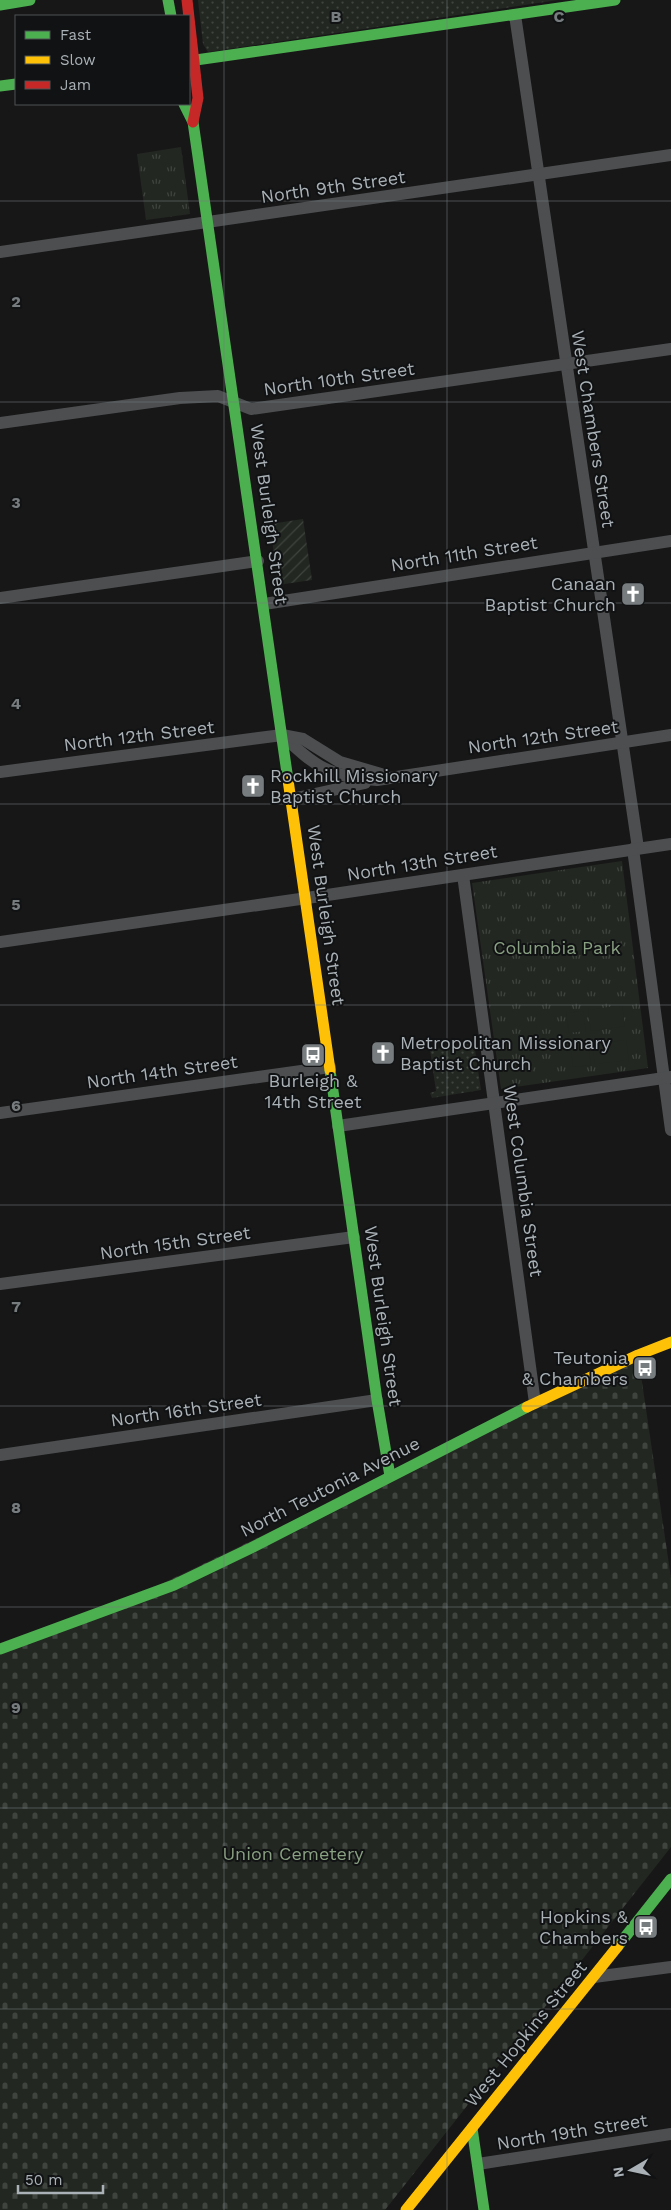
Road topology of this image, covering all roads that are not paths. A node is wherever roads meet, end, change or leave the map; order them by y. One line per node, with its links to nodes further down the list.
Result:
1 (30, 0): 5 (main road)
2 (168, 0): 6 (main road)
3 (188, 0): 7 (main road, West Burleigh Street)
4 (615, 0): 8 (main road)
5 (0, 5)
6 (170, 15)
7 (189, 15)
8 (515, 15): 10 (main road); 16 (street, West Chambers Street)
9 (190, 29): 10 (main road, West Burleigh Street)
10 (192, 61): 14 (main road, West Burleigh Street)
11 (15, 84): 12 (main road)
12 (0, 86)
13 (184, 105): 14 (main road, West Burleigh Street)
14 (193, 122): 17 (main road, West Burleigh Street)
15 (671, 155): 16 (street, North 9th Street)
16 (538, 175): 17 (street, North 9th Street); 20 (street, West Chambers Street)
17 (209, 223): 18 (street, North 9th Street); 21 (main road, West Burleigh Street)
18 (0, 252)
19 (671, 349): 20 (street, North 10th Street)
20 (566, 364): 21 (street, North 10th Street); 24 (street, West Chambers Street)
21 (235, 402): 22 (street, North 10th Street); 25 (main road, West Burleigh Street)
22 (0, 423)
23 (671, 541): 24 (street, North 11th Street)
24 (594, 551): 27 (street, North 11th Street); 30 (street, West Chambers Street)
25 (258, 560): 26 (street); 27 (main road, West Burleigh Street)
26 (0, 598)
27 (264, 604): 28 (main road, West Burleigh Street)
28 (282, 735): 31 (street, North 12th Street); 32 (street, North 12th Street); 33 (street, North 12th Street); 34 (main road, West Burleigh Street)
29 (671, 736): 30 (street, North 12th Street)
30 (624, 742): 32 (street, North 12th Street); 36 (street, West Chambers Street)
31 (0, 772)
32 (391, 777): 33 (street, North 12th Street)
33 (377, 780): 34 (street)
34 (292, 799): 38 (main road, West Burleigh Street)
35 (671, 844): 36 (street, North 13th Street)
36 (636, 848): 37 (street, North 13th Street); 41 (street, West Chambers Street)
37 (463, 875): 38 (street, North 13th Street); 42 (street, West Columbia Street)
38 (307, 898): 39 (street, North 13th Street); 40 (main road, West Burleigh Street)
39 (0, 942)
40 (330, 1066): 43 (street, North 14th Street); 44 (main road, West Burleigh Street)
41 (667, 1077): 42 (street); 45 (street, West Chambers Street)
42 (495, 1103): 44 (street); 50 (street, West Columbia Street)
43 (0, 1112)
44 (338, 1126): 46 (main road, West Burleigh Street)
45 (671, 1130)
46 (354, 1237): 47 (street, North 15th Street); 49 (main road, West Burleigh Street)
47 (0, 1284)
48 (671, 1342): 50 (main road, North Teutonia Avenue)
49 (377, 1400): 51 (street, North 16th Street); 52 (main road, West Burleigh Street)
50 (535, 1403): 52 (main road, North Teutonia Avenue)
51 (0, 1455)
52 (390, 1476): 53 (main road, North Teutonia Avenue)
53 (0, 1649)
54 (671, 1879): 56 (main road, West Hopkins Street)
55 (671, 1967): 56 (street)
56 (594, 1978): 57 (main road, West Hopkins Street)
57 (472, 2128): 59 (main road); 60 (main road, West Hopkins Street)
58 (671, 2134): 59 (street, North 19th Street)
59 (478, 2164): 61 (main road)
60 (406, 2210)
61 (484, 2210)

